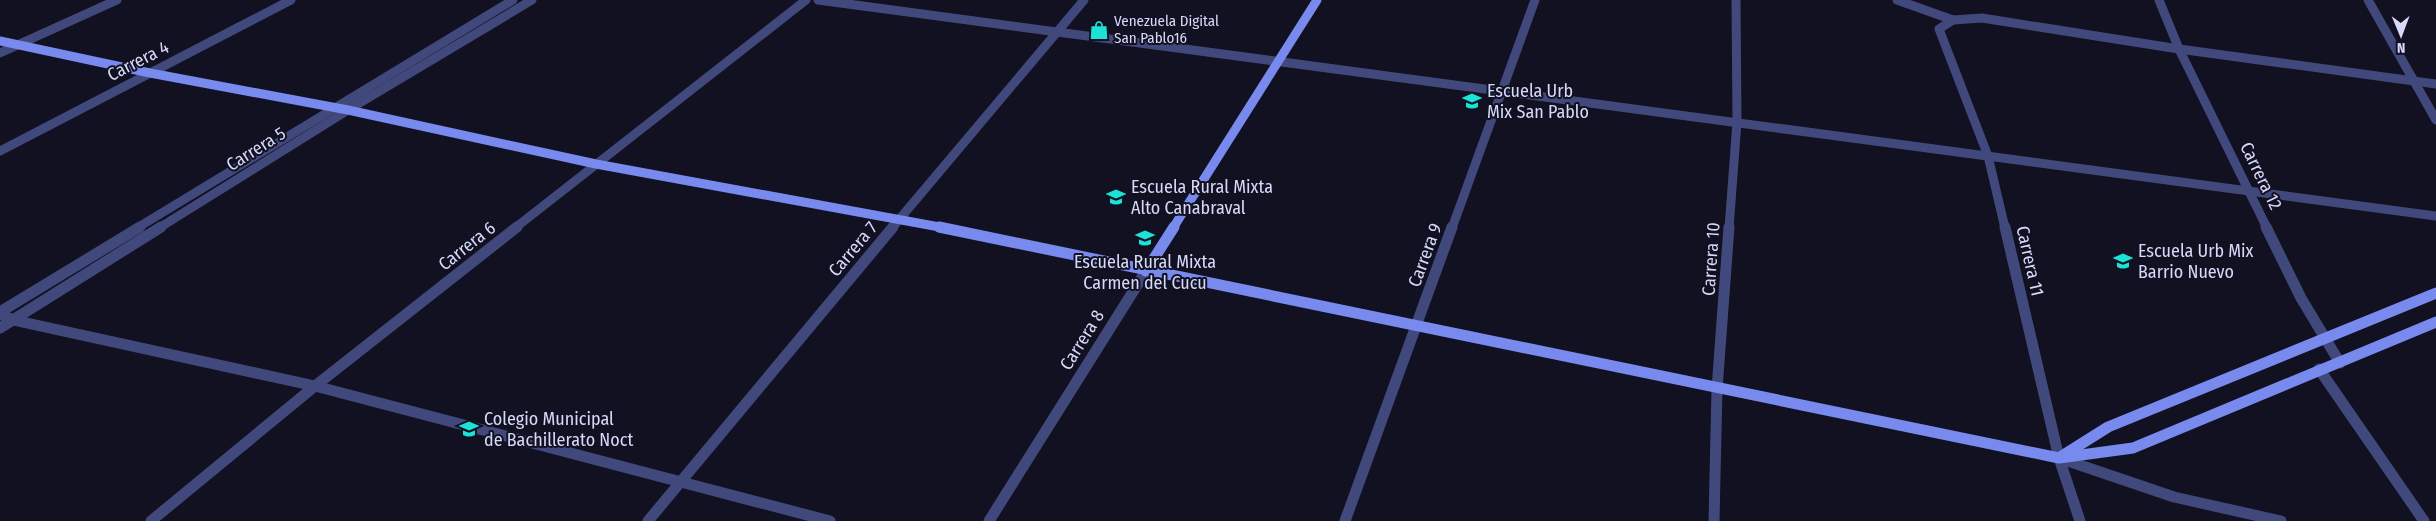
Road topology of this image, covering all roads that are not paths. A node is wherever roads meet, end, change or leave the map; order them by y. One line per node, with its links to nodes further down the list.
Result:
1 (117, 0): 17 (street)
2 (291, 0): 21 (street, Carrera 4)
3 (513, 0): 25 (street, Carrera 5)
4 (532, 0): 26 (street, Carrera 5)
5 (806, 0): 31 (street, Carrera 6)
6 (818, 0): 15 (street)
7 (1084, 0): 15 (street, Carrera 7)
8 (1317, 0): 20 (main road, Carrera 8)
9 (1535, 0): 24 (street, Carrera 9)
10 (1736, 0): 28 (street, Carrera 10)
11 (1897, 0): 14 (street)
12 (2159, 0): 18 (street, Carrera 12)
13 (2368, 0): 22 (street)
14 (1953, 20): 18 (street); 30 (street, Carrera 11)
15 (1055, 32): 20 (street); 34 (street, Carrera 7)
16 (0, 41): 17 (main road)
17 (19, 44): 19 (street); 21 (main road)
18 (2179, 49): 22 (street); 32 (street, Carrera 12)
19 (0, 53)
20 (1277, 61): 24 (street); 35 (main road, Carrera 8)
21 (150, 73): 25 (main road); 29 (street, Carrera 4)
22 (2413, 81): 23 (street); 27 (street)
23 (2436, 84)
24 (1502, 92): 28 (street); 40 (street, Carrera 9)
25 (333, 109): 26 (main road); 37 (street, Carrera 5)
26 (348, 110): 31 (main road); 38 (street, Carrera 5)
27 (2436, 120)
28 (1737, 122): 30 (street); 46 (street, Carrera 10)
29 (0, 151)
30 (1988, 156): 32 (street); 47 (street, Carrera 11)
31 (596, 164): 34 (main road); 45 (street, Carrera 6)
32 (2249, 191): 33 (street); 42 (street, Carrera 12)
33 (2436, 216)
34 (899, 219): 35 (main road); 48 (street, Carrera 7)
35 (1146, 271): 40 (main road); 52 (street, Carrera 8)
36 (2436, 293): 42 (main road)
37 (0, 313): 38 (street)
38 (13, 320): 41 (street, Carrera 5); 45 (street)
39 (2436, 322): 43 (main road)
40 (1416, 326): 46 (main road); 53 (street, Carrera 9)
41 (0, 328)
42 (2325, 338): 43 (street, Carrera 12); 47 (main road)
43 (2340, 362): 44 (main road)
44 (2319, 369): 47 (main road); 57 (street)
45 (315, 386): 48 (street); 49 (street, Carrera 6)
46 (1717, 389): 47 (main road); 54 (street, Carrera 10)
47 (2059, 458): 55 (street, Carrera 11); 56 (street)
48 (681, 482): 50 (street, Carrera 7); 51 (street)
49 (151, 521)
50 (648, 521)
51 (830, 521)
52 (989, 521)
53 (1345, 521)
54 (1714, 521)
55 (2080, 521)
56 (2281, 521)
57 (2424, 521)

